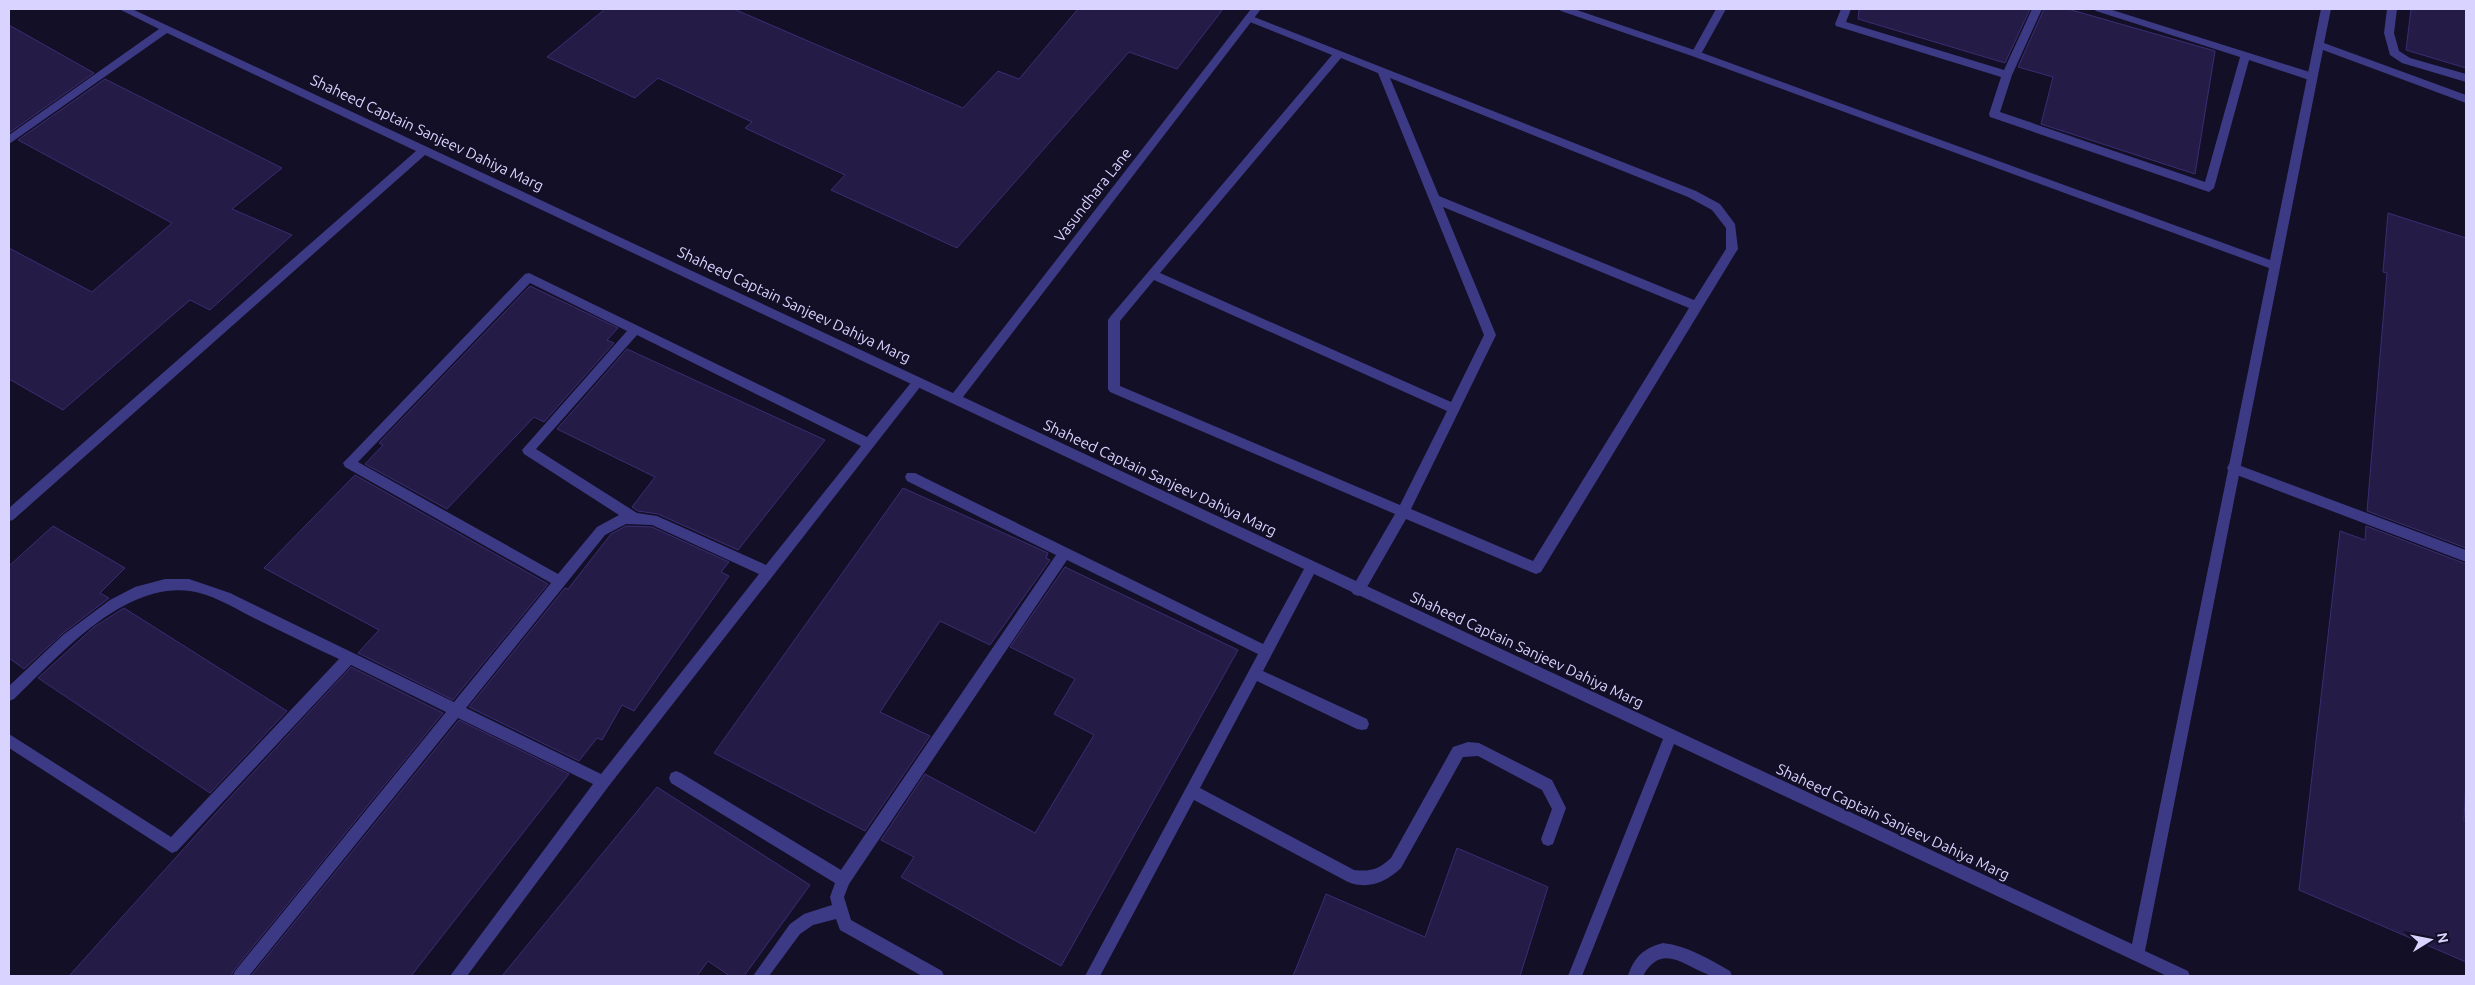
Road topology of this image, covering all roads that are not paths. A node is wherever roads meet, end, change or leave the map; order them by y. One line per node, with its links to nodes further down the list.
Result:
1 (124, 9): 10 (street, Shaheed Captain Sanjeev Dahiya Marg)
2 (1564, 9): 13 (street)
3 (1721, 9): 13 (street)
4 (1846, 9): 16 (street)
5 (2037, 9): 16 (street)
6 (2099, 9): 14 (street)
7 (2326, 9): 11 (street)
8 (2392, 9): 18 (street)
9 (1252, 14): 12 (street); 28 (street, Vasundhara Lane)
10 (166, 29): 20 (street); 21 (street, Shaheed Captain Sanjeev Dahiya Marg)
11 (2319, 46): 17 (street); 19 (street)
12 (1339, 54): 15 (street); 24 (street)
13 (1696, 54): 23 (street)
14 (2245, 56): 16 (street); 17 (street)
15 (1382, 71): 22 (street); 25 (street)
16 (2007, 75)
17 (2312, 77): 23 (street)
18 (2466, 78)
19 (2466, 98)
20 (9, 140)
21 (424, 150): 27 (street, Shaheed Captain Sanjeev Dahiya Marg); 34 (street)
22 (1435, 199): 25 (street); 29 (street)
23 (2273, 265): 31 (street)
24 (1152, 275): 29 (street); 33 (street)
25 (1696, 306): 33 (street)
26 (635, 330): 30 (street); 35 (street); 40 (street)
27 (918, 382): 28 (street, Shaheed Captain Sanjeev Dahiya Marg); 30 (street)
28 (955, 399): 38 (street, Shaheed Captain Sanjeev Dahiya Marg)
29 (1454, 409): 33 (street)
30 (868, 444): 39 (street)
31 (2233, 468): 37 (street); 56 (street)
32 (911, 477): 36 (street)
33 (1403, 512): 41 (street)
34 (9, 516)
35 (633, 517): 39 (street); 40 (street)
36 (1065, 553): 42 (street); 54 (street)
37 (2466, 556)
38 (1312, 568): 41 (street, Shaheed Captain Sanjeev Dahiya Marg); 42 (street)
39 (768, 572): 51 (street)
40 (561, 582): 46 (street)
41 (1358, 590): 48 (street, Shaheed Captain Sanjeev Dahiya Marg)
42 (1266, 652): 44 (street)
43 (350, 657): 45 (street); 46 (street); 49 (street)
44 (1254, 673): 47 (street); 52 (street)
45 (9, 696)
46 (458, 710): 51 (street); 57 (street)
47 (1362, 724)
48 (1671, 735): 56 (street, Shaheed Captain Sanjeev Dahiya Marg); 62 (street)
49 (9, 740)
50 (676, 778): 54 (street)
51 (603, 782): 58 (street)
52 (1192, 791): 53 (street); 61 (street)
53 (1548, 839)
54 (843, 880): 55 (street)
55 (840, 910): 59 (street); 60 (street)
56 (2137, 955): 65 (street, Shaheed Captain Sanjeev Dahiya Marg)
57 (240, 976)
58 (458, 976)
59 (760, 976)
60 (937, 976)
61 (1092, 976)
62 (1575, 976)
63 (1635, 976): 64 (street)
64 (1725, 976)
65 (2183, 976)

